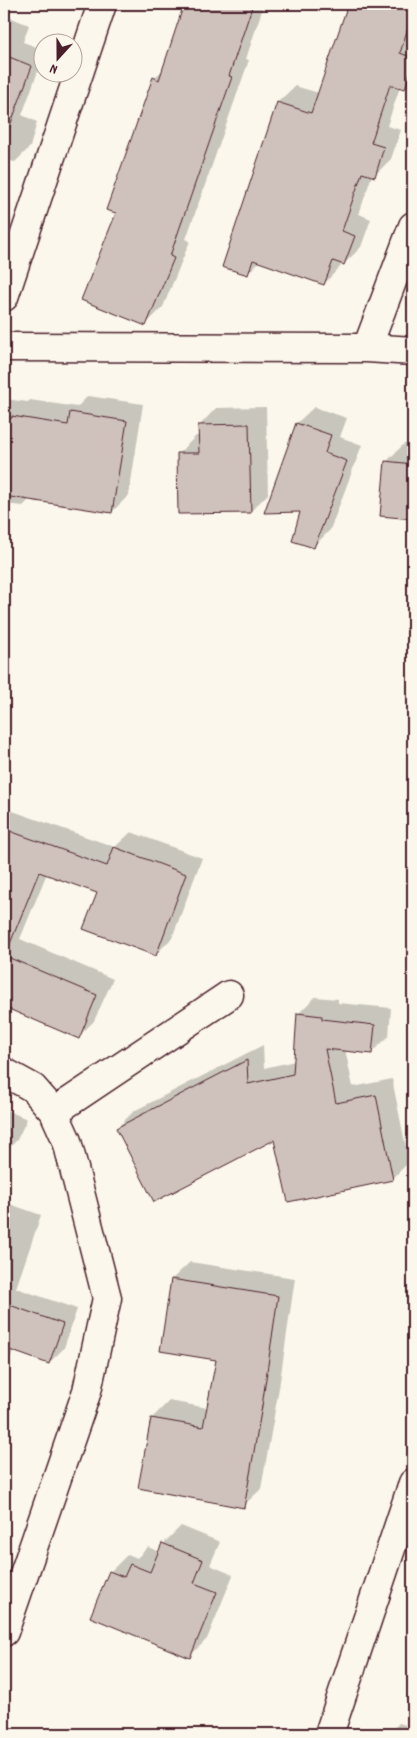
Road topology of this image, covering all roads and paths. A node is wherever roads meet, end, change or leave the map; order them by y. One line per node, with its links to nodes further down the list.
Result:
1 (102, 4): 3 (street)
2 (413, 226): 5 (street)
3 (4, 297)
4 (4, 347): 5 (street)
5 (367, 348): 6 (street)
6 (413, 350)
7 (229, 995): 9 (street)
8 (4, 1072): 9 (street)
9 (54, 1112): 11 (street)
10 (413, 1483): 12 (street)
11 (4, 1632)
12 (329, 1734)

